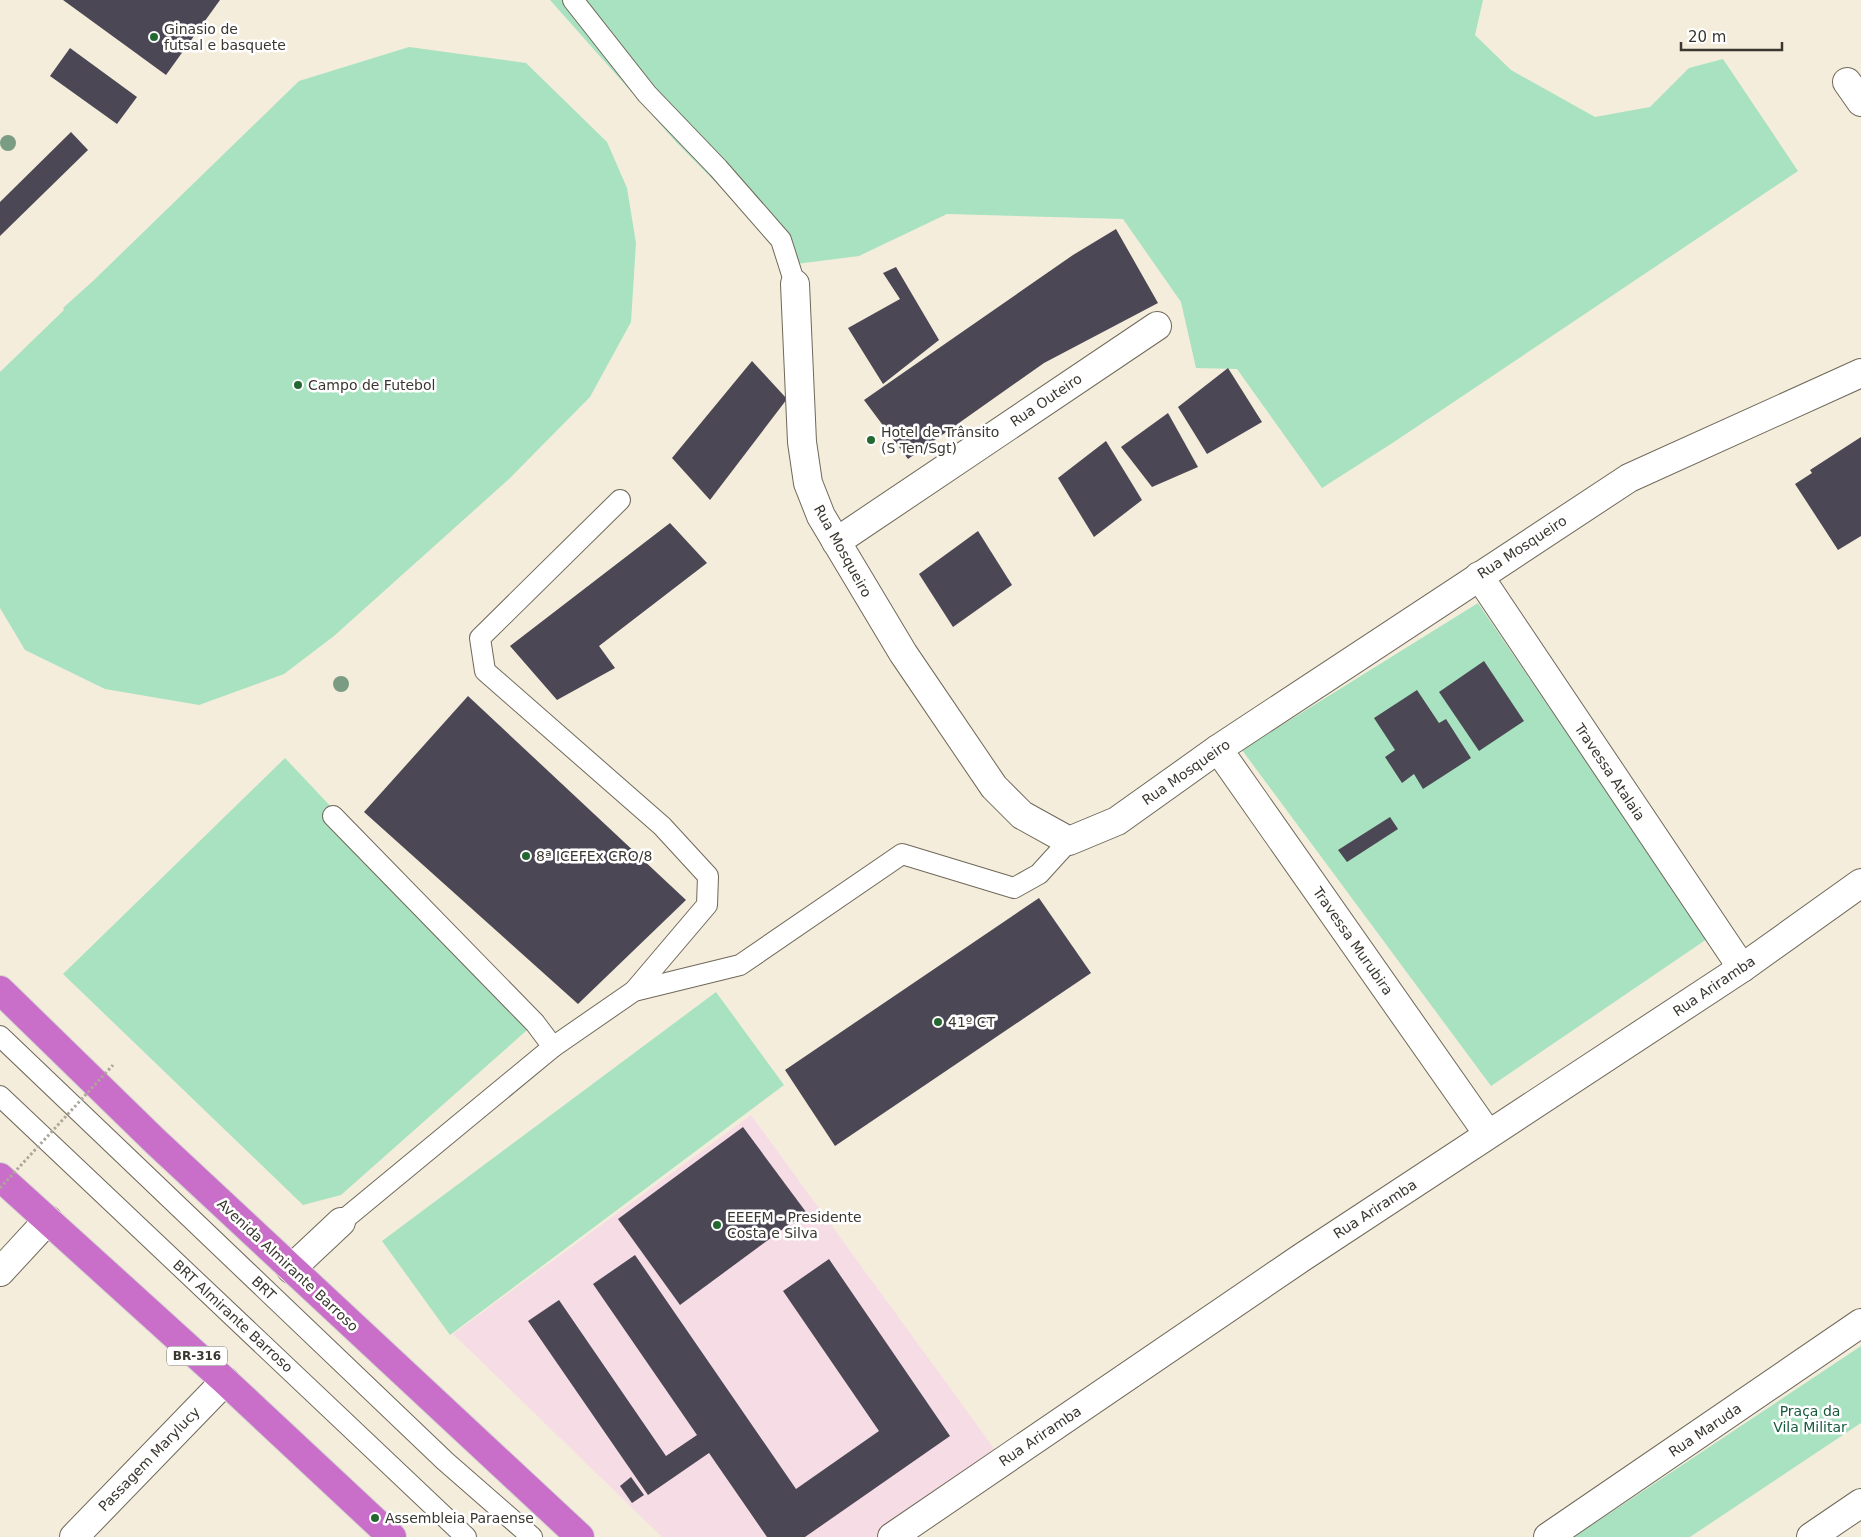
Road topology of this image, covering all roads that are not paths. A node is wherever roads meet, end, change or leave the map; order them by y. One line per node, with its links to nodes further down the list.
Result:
1 (573, 0): 2 (lane)
2 (795, 284): 6 (street, Rua Mosqueiro)
3 (1157, 326): 6 (street, Rua Outeiro)
4 (1861, 373): 7 (street, Rua Mosqueiro)
5 (620, 500): 14 (lane)
6 (836, 542): 10 (street, Rua Mosqueiro)
7 (1479, 576): 8 (street, Rua Mosqueiro); 12 (street, Travessa Atalaia)
8 (1218, 749): 10 (street, Rua Mosqueiro); 18 (street, Travessa Murubira)
9 (333, 816): 16 (lane)
10 (1069, 841): 14 (lane)
11 (1861, 883): 12 (street, Rua Ariramba)
12 (1742, 968): 18 (street, Rua Ariramba)
13 (0, 990): 22 (highway, Avenida Almirante Barroso)
14 (634, 991): 16 (lane)
15 (0, 1036): 30 (lane, BRT)
16 (553, 1047): 21 (lane)
17 (0, 1096): 29 (lane, BRT Almirante Barroso)
18 (1488, 1134): 32 (street, Rua Ariramba)
19 (0, 1177): 20 (highway, BR-316)
20 (48, 1220): 23 (street); 25 (highway, BR-316)
21 (340, 1222): 22 (street)
22 (291, 1269): 31 (highway, Avenida Almirante Barroso)
23 (0, 1272)
24 (1861, 1323): 33 (street, Rua Maruda)
25 (225, 1381): 27 (street, Passagem Marylucy); 28 (highway, BR-316)
26 (1861, 1503): 34 (street)
27 (74, 1537)
28 (392, 1537)
29 (466, 1537)
30 (532, 1537)
31 (580, 1537)
32 (892, 1537)
33 (1548, 1537)
34 (1811, 1537)

